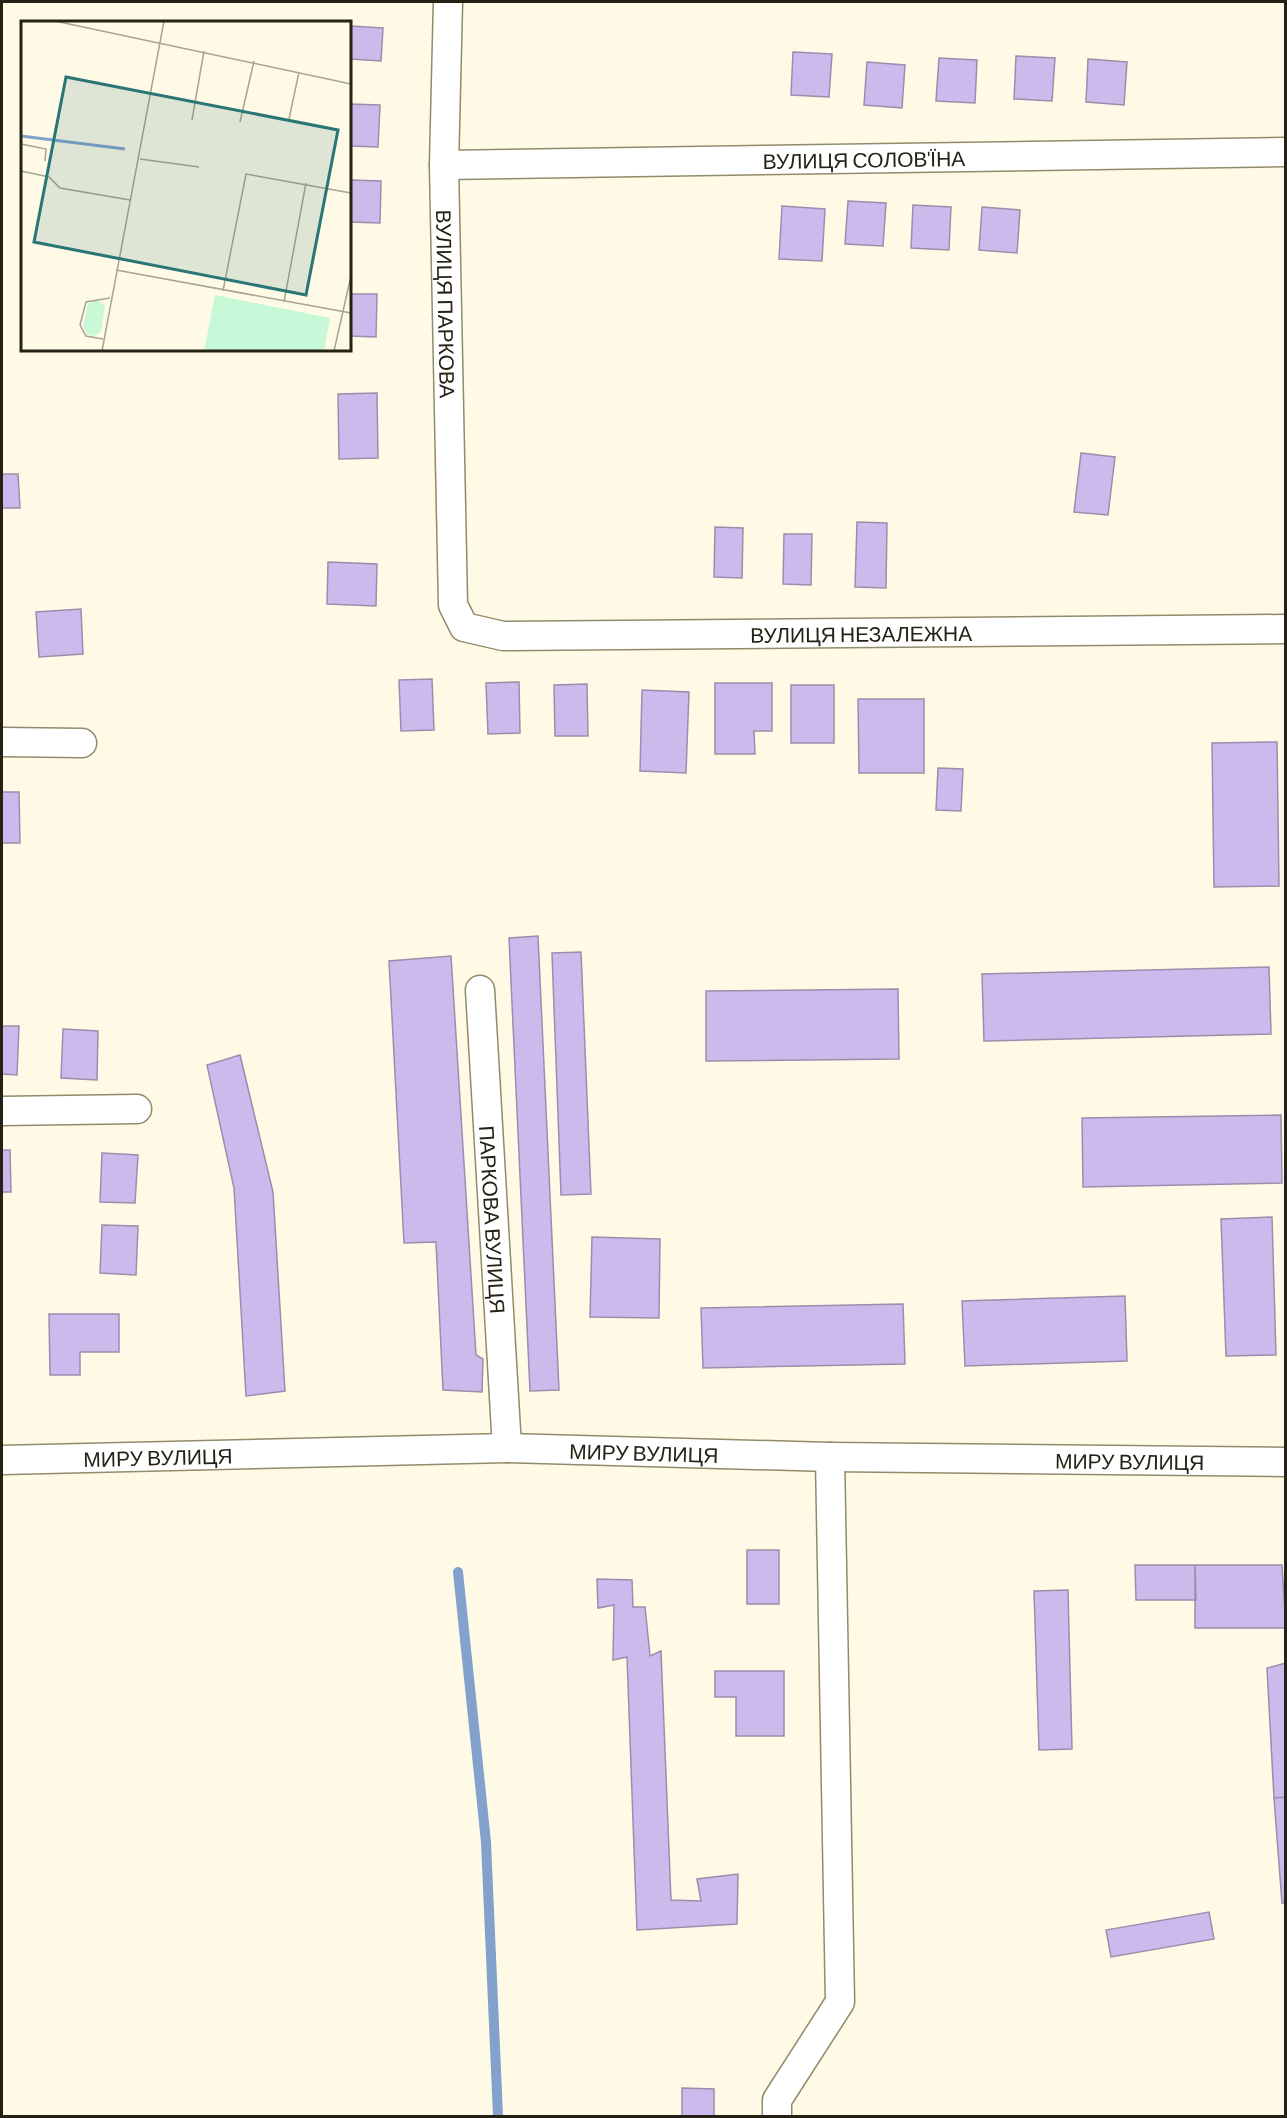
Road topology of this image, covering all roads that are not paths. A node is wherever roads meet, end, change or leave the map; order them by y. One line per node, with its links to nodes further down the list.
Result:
1 (448, 2): 3 (street, ВУЛИЦЯ ПАРКОВА)
2 (1286, 152): 3 (street, ВУЛИЦЯ СОЛОВ'ЇНА)
3 (444, 165): 4 (street, ВУЛИЦЯ ПАРКОВА)
4 (453, 605): 5 (street, ВУЛИЦЯ НЕЗАЛЕЖНА)
5 (1286, 629)
6 (2, 742): 7 (street)
7 (82, 743)
8 (480, 990): 11 (street, ПАРКОВА ВУЛИЦЯ)
9 (137, 1109): 10 (street)
10 (2, 1111)
11 (507, 1448): 12 (street, МИРУ ВУЛИЦЯ); 13 (street, МИРУ ВУЛИЦЯ)
12 (830, 1457): 14 (street, МИРУ ВУЛИЦЯ); 15 (street)
13 (2, 1460)
14 (1286, 1462)
15 (777, 2116)

